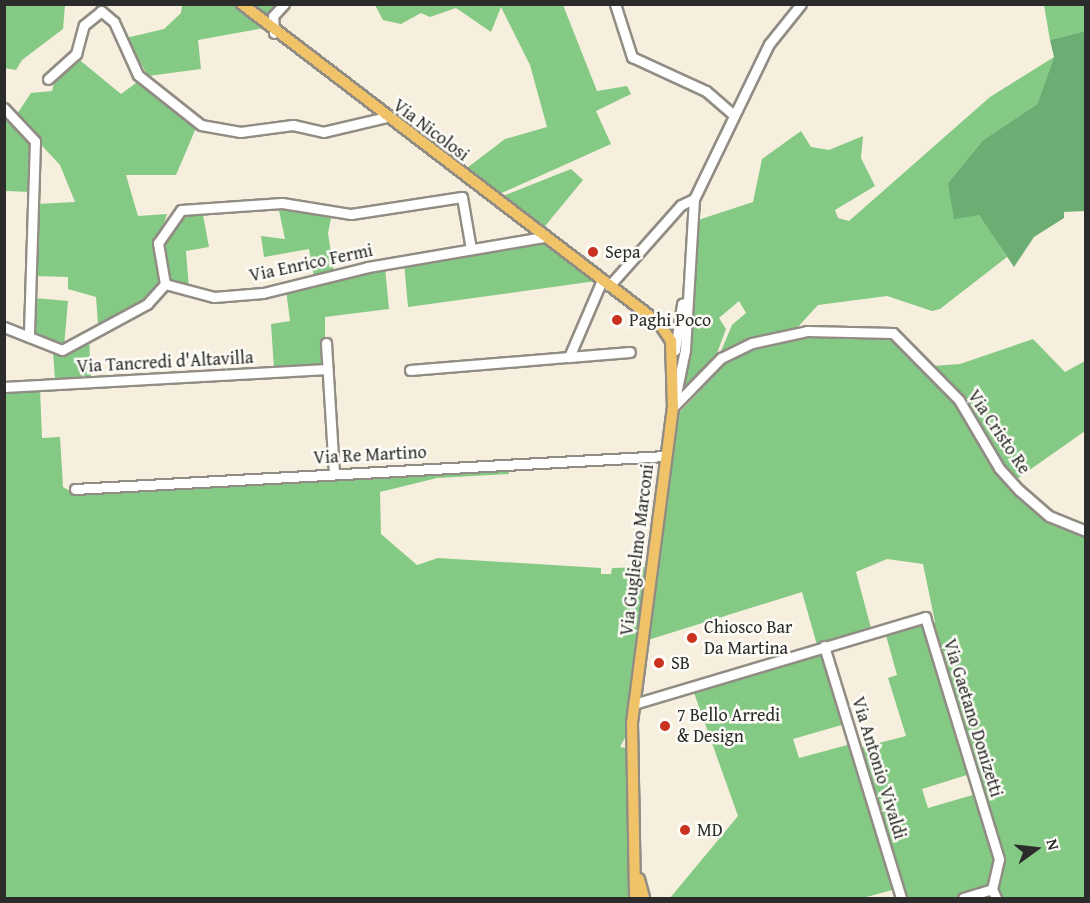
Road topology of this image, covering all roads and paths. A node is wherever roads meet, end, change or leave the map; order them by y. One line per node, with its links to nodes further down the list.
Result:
1 (242, 4): 5 (main road, Via Nicolosi)
2 (284, 4): 5 (street)
3 (615, 4): 8 (street)
4 (801, 4): 8 (street)
5 (274, 33): 9 (main road, Via Nicolosi)
6 (48, 79): 9 (street)
7 (4, 108): 17 (street)
8 (732, 114): 10 (street)
9 (387, 117): 11 (main road, Via Nicolosi)
10 (694, 200): 13 (street); 14 (street)
11 (543, 237): 12 (street, Via Enrico Fermi); 14 (main road, Via Nicolosi)
12 (471, 249): 15 (street, Via Enrico Fermi); 15 (street)
13 (687, 279): 19 (street); 25 (street)
14 (606, 283): 19 (main road, Via Guglielmo Marconi); 21 (street)
15 (165, 284): 17 (street)
16 (4, 327): 17 (street)
17 (29, 337)
18 (326, 343): 22 (street)
19 (674, 351): 25 (main road, Via Guglielmo Marconi)
20 (630, 352): 21 (street)
21 (569, 357): 23 (street)
22 (328, 369): 24 (street, Via Tancredi d'Altavilla); 27 (street)
23 (410, 370)
24 (4, 387)
25 (673, 407): 26 (main road, Via Guglielmo Marconi); 29 (street, Via Cristo Re)
26 (666, 456): 27 (street, Via Re Martino); 31 (main road, Via Guglielmo Marconi)
27 (334, 474): 28 (street, Via Re Martino)
28 (75, 489)
29 (1086, 531)
30 (824, 646): 31 (street); 33 (street, Via Gaetano Donizetti); 36 (street, Via Antonio Vivaldi)
31 (634, 704): 32 (main road, Via Guglielmo Marconi)
32 (635, 849): 34 (main road); 35 (main road)
33 (994, 894): 37 (street)
34 (635, 898)
35 (644, 898)
36 (901, 898)
37 (963, 898)

